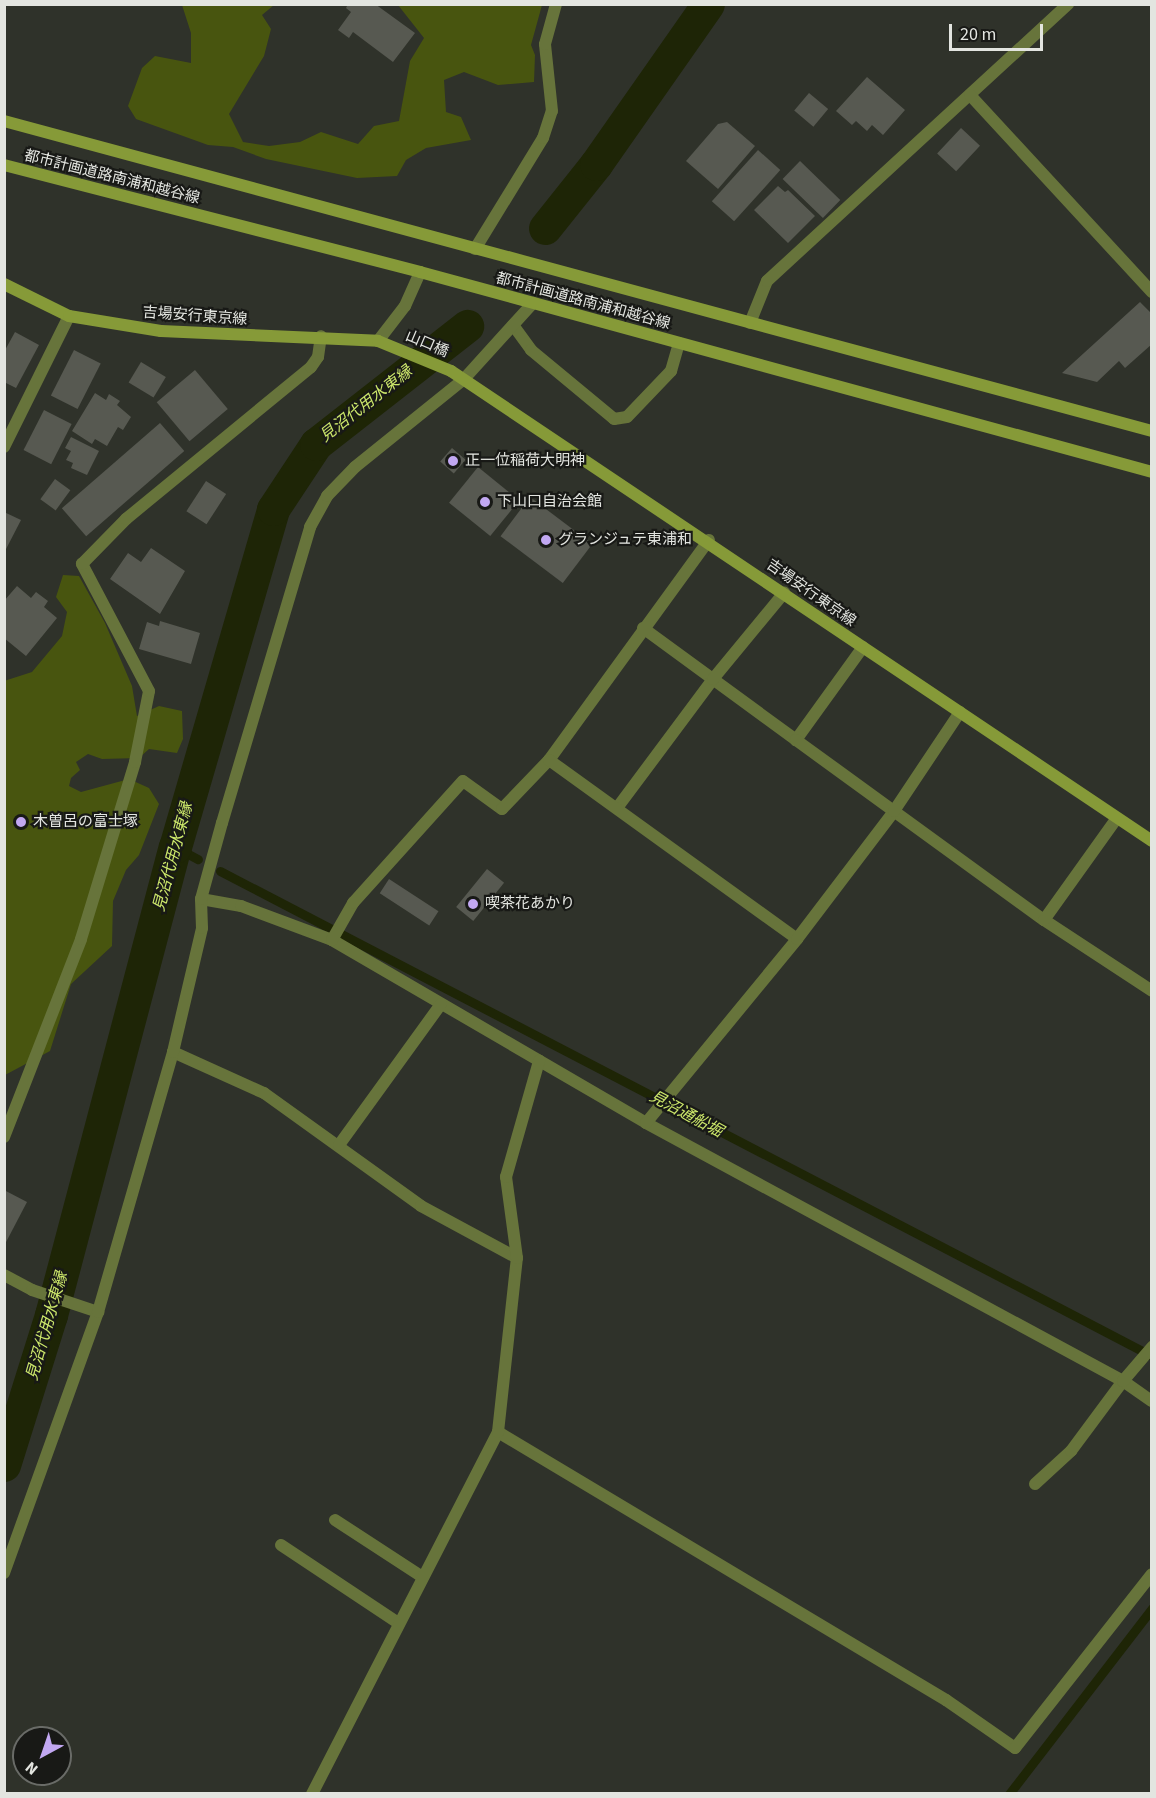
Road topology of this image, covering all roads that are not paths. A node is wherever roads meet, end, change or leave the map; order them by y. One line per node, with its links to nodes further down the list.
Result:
1 (556, 4): 6 (street)
2 (1068, 4): 3 (street)
3 (970, 95): 9 (street); 12 (street)
4 (4, 121): 6 (street, 都市計画道路南浦和越谷線)
5 (4, 165): 7 (street, 都市計画道路南浦和越谷線)
6 (475, 249): 12 (street, 都市計画道路南浦和越谷線)
7 (420, 272): 10 (street, 都市計画道路南浦和越谷線); 15 (street)
8 (4, 284): 11 (street, 吉場安行東京線)
9 (1152, 292)
10 (533, 303): 13 (street); 16 (street, 都市計画道路南浦和越谷線)
11 (69, 316): 14 (street, 吉場安行東京線); 21 (street)
12 (750, 323): 20 (street, 都市計画道路南浦和越谷線)
13 (513, 324): 16 (street); 19 (street)
14 (321, 336): 15 (street, 吉場安行東京線); 44 (street)
15 (378, 341): 17 (street, 吉場安行東京線)
16 (679, 343): 22 (street, 都市計画道路南浦和越谷線)
17 (390, 345): 18 (street, 山口橋)
18 (451, 371): 19 (street, 吉場安行東京線)
19 (464, 379): 23 (street, 吉場安行東京線); 35 (street)
20 (1152, 431)
21 (4, 447)
22 (1152, 471)
23 (709, 540): 24 (street, 吉場安行東京線); 25 (street)
24 (784, 593): 26 (street, 吉場安行東京線); 27 (street)
25 (643, 628): 27 (street); 30 (street)
26 (863, 647): 28 (street, 吉場安行東京線); 29 (street)
27 (713, 679): 29 (street); 31 (street)
28 (960, 712): 32 (street); 33 (street, 吉場安行東京線)
29 (796, 740): 32 (street)
30 (549, 760): 31 (street); 38 (street)
31 (618, 808): 37 (street)
32 (894, 811): 36 (street); 37 (street)
33 (1117, 818): 34 (street, 吉場安行東京線); 36 (street)
34 (1152, 841)
35 (201, 899): 38 (street); 41 (street)
36 (1044, 920): 39 (street)
37 (797, 939): 43 (street)
38 (332, 940): 40 (street)
39 (1152, 992)
40 (441, 1004): 42 (street); 45 (street)
41 (173, 1052): 45 (street); 48 (street)
42 (539, 1061): 43 (street); 46 (street)
43 (646, 1123): 50 (street)
44 (4, 1137)
45 (339, 1145): 46 (street)
46 (517, 1258): 52 (street)
47 (4, 1275): 48 (street)
48 (98, 1312): 56 (street)
49 (1152, 1347): 50 (street)
50 (1123, 1381): 51 (street); 53 (street)
51 (1152, 1401)
52 (498, 1432): 57 (street); 58 (street)
53 (1035, 1484)
54 (335, 1520): 58 (street)
55 (281, 1545): 59 (street)
56 (4, 1573)
57 (1152, 1574)
58 (421, 1576): 59 (street)
59 (397, 1622): 60 (street)
60 (312, 1794)

